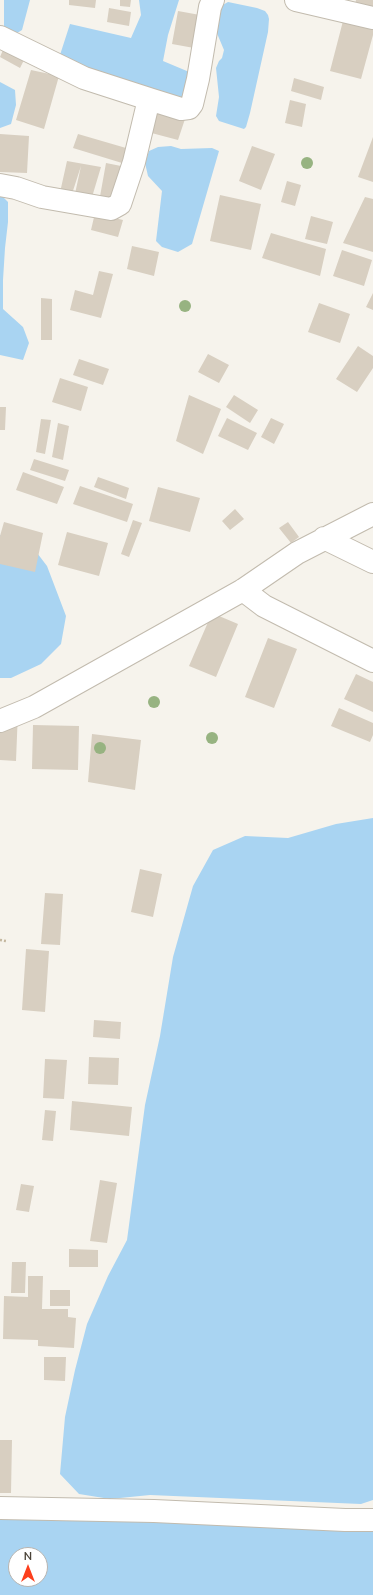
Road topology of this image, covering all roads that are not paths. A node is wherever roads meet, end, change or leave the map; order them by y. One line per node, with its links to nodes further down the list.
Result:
1 (213, 0): 5 (street)
2 (296, 0): 3 (street)
3 (373, 18)
4 (0, 37): 5 (street)
5 (150, 99): 6 (street)
6 (0, 185)
7 (373, 514): 8 (street)
8 (324, 538): 9 (street); 10 (street)
9 (373, 562)
10 (243, 590): 11 (street); 12 (street)
11 (373, 661)
12 (0, 721)
13 (0, 1508): 14 (street)
14 (373, 1520)

